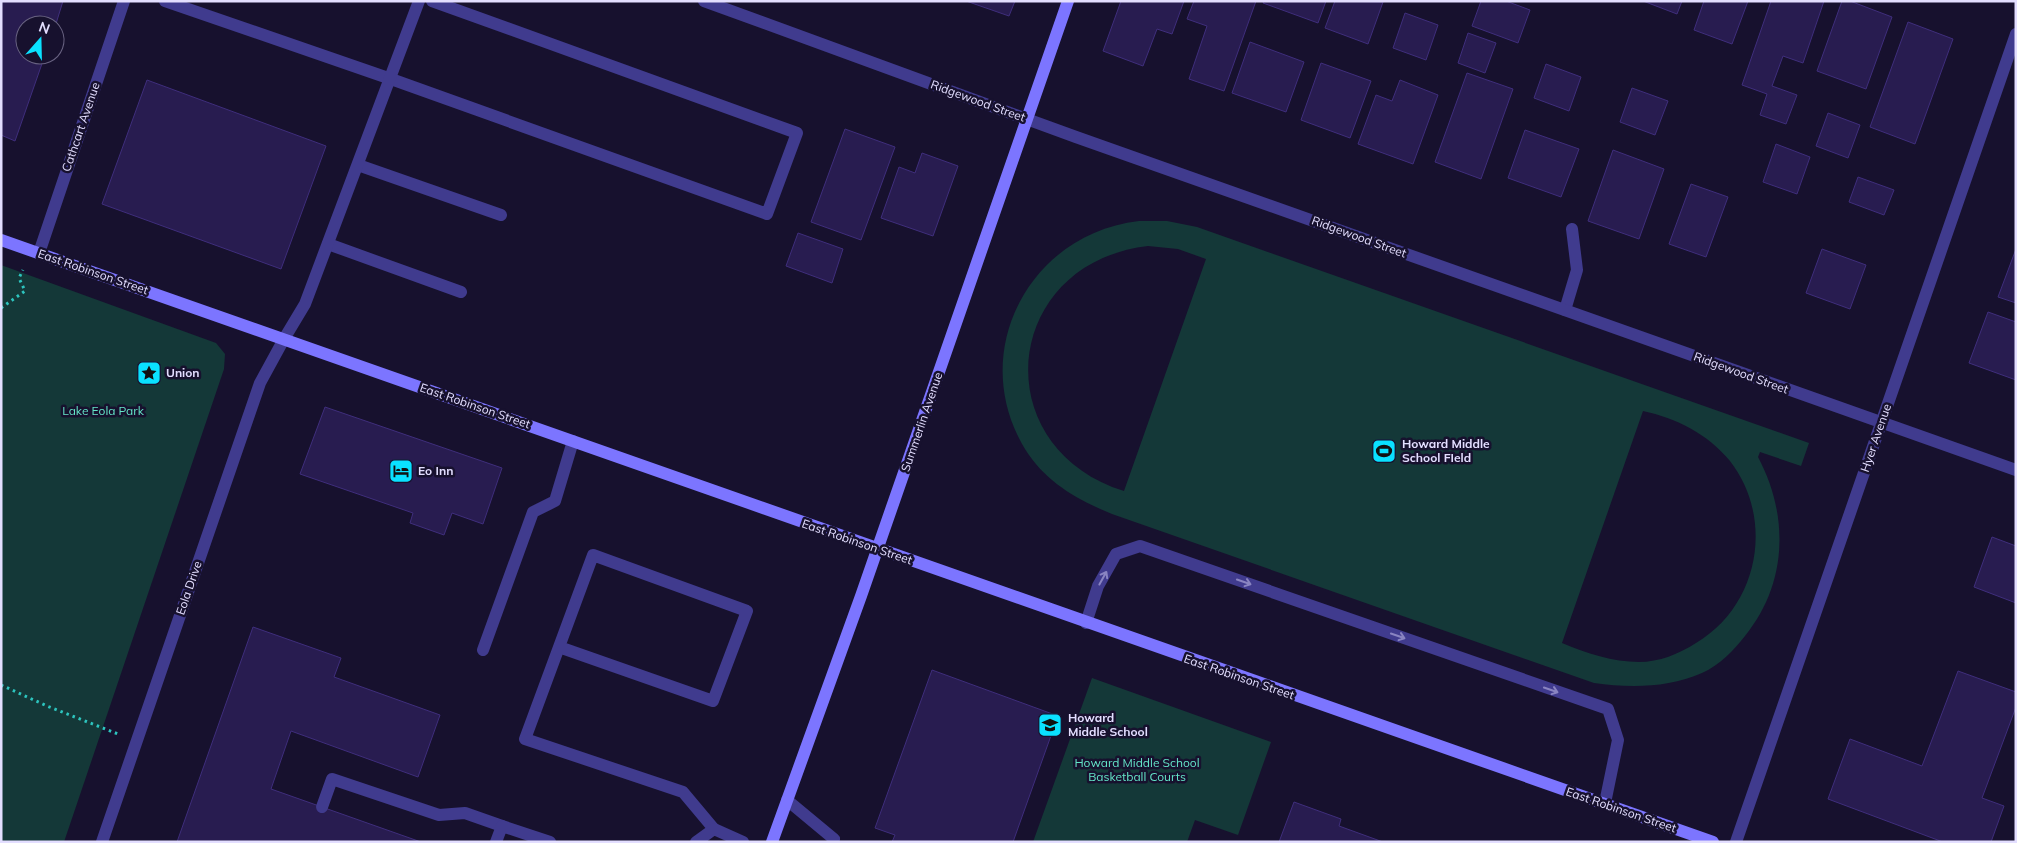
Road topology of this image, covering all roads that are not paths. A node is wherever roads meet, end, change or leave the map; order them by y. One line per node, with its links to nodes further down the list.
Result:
1 (124, 1): 15 (street, Cathcart Avenue)
2 (164, 1): 8 (street)
3 (419, 1): 8 (street, Eola Drive)
4 (432, 1): 8 (street)
5 (704, 1): 9 (street, Ridgewood Street)
6 (1068, 1): 9 (main road, Summerlin Avenue)
7 (2016, 34): 19 (street, Hyer Avenue)
8 (390, 79): 10 (street, Eola Drive)
9 (1027, 119): 17 (street, Ridgewood Street); 22 (main road, Summerlin Avenue)
10 (358, 164): 11 (street); 14 (street, Eola Drive)
11 (501, 215)
12 (1572, 229): 17 (street)
13 (1, 240): 15 (main road, East Robinson Street)
14 (328, 244): 16 (street); 18 (street, Eola Drive)
15 (35, 252): 18 (main road, East Robinson Street)
16 (461, 292)
17 (1565, 310): 19 (street, Ridgewood Street)
18 (284, 339): 20 (main road, East Robinson Street); 31 (street, Eola Drive)
19 (1881, 423): 21 (street, Ridgewood Street); 39 (street, Hyer Avenue)
20 (573, 441): 22 (main road, East Robinson Street); 25 (street)
21 (2016, 470)
22 (878, 549): 23 (main road, East Robinson Street); 26 (main road, Summerlin Avenue)
23 (1086, 623): 27 (main road, East Robinson Street); 27 (street, one-way to 27)
24 (559, 647): 24 (street); 30 (street)
25 (483, 650)
26 (787, 800): 36 (main road, Summerlin Avenue); 37 (street)
27 (1605, 803): 38 (main road, East Robinson Street)
28 (322, 807): 29 (street)
29 (502, 826): 32 (street); 33 (street)
30 (714, 829): 34 (street); 35 (street)
31 (102, 842)
32 (496, 842)
33 (550, 842)
34 (696, 842)
35 (743, 842)
36 (772, 842)
37 (833, 842)
38 (1712, 842)
39 (1736, 842)

